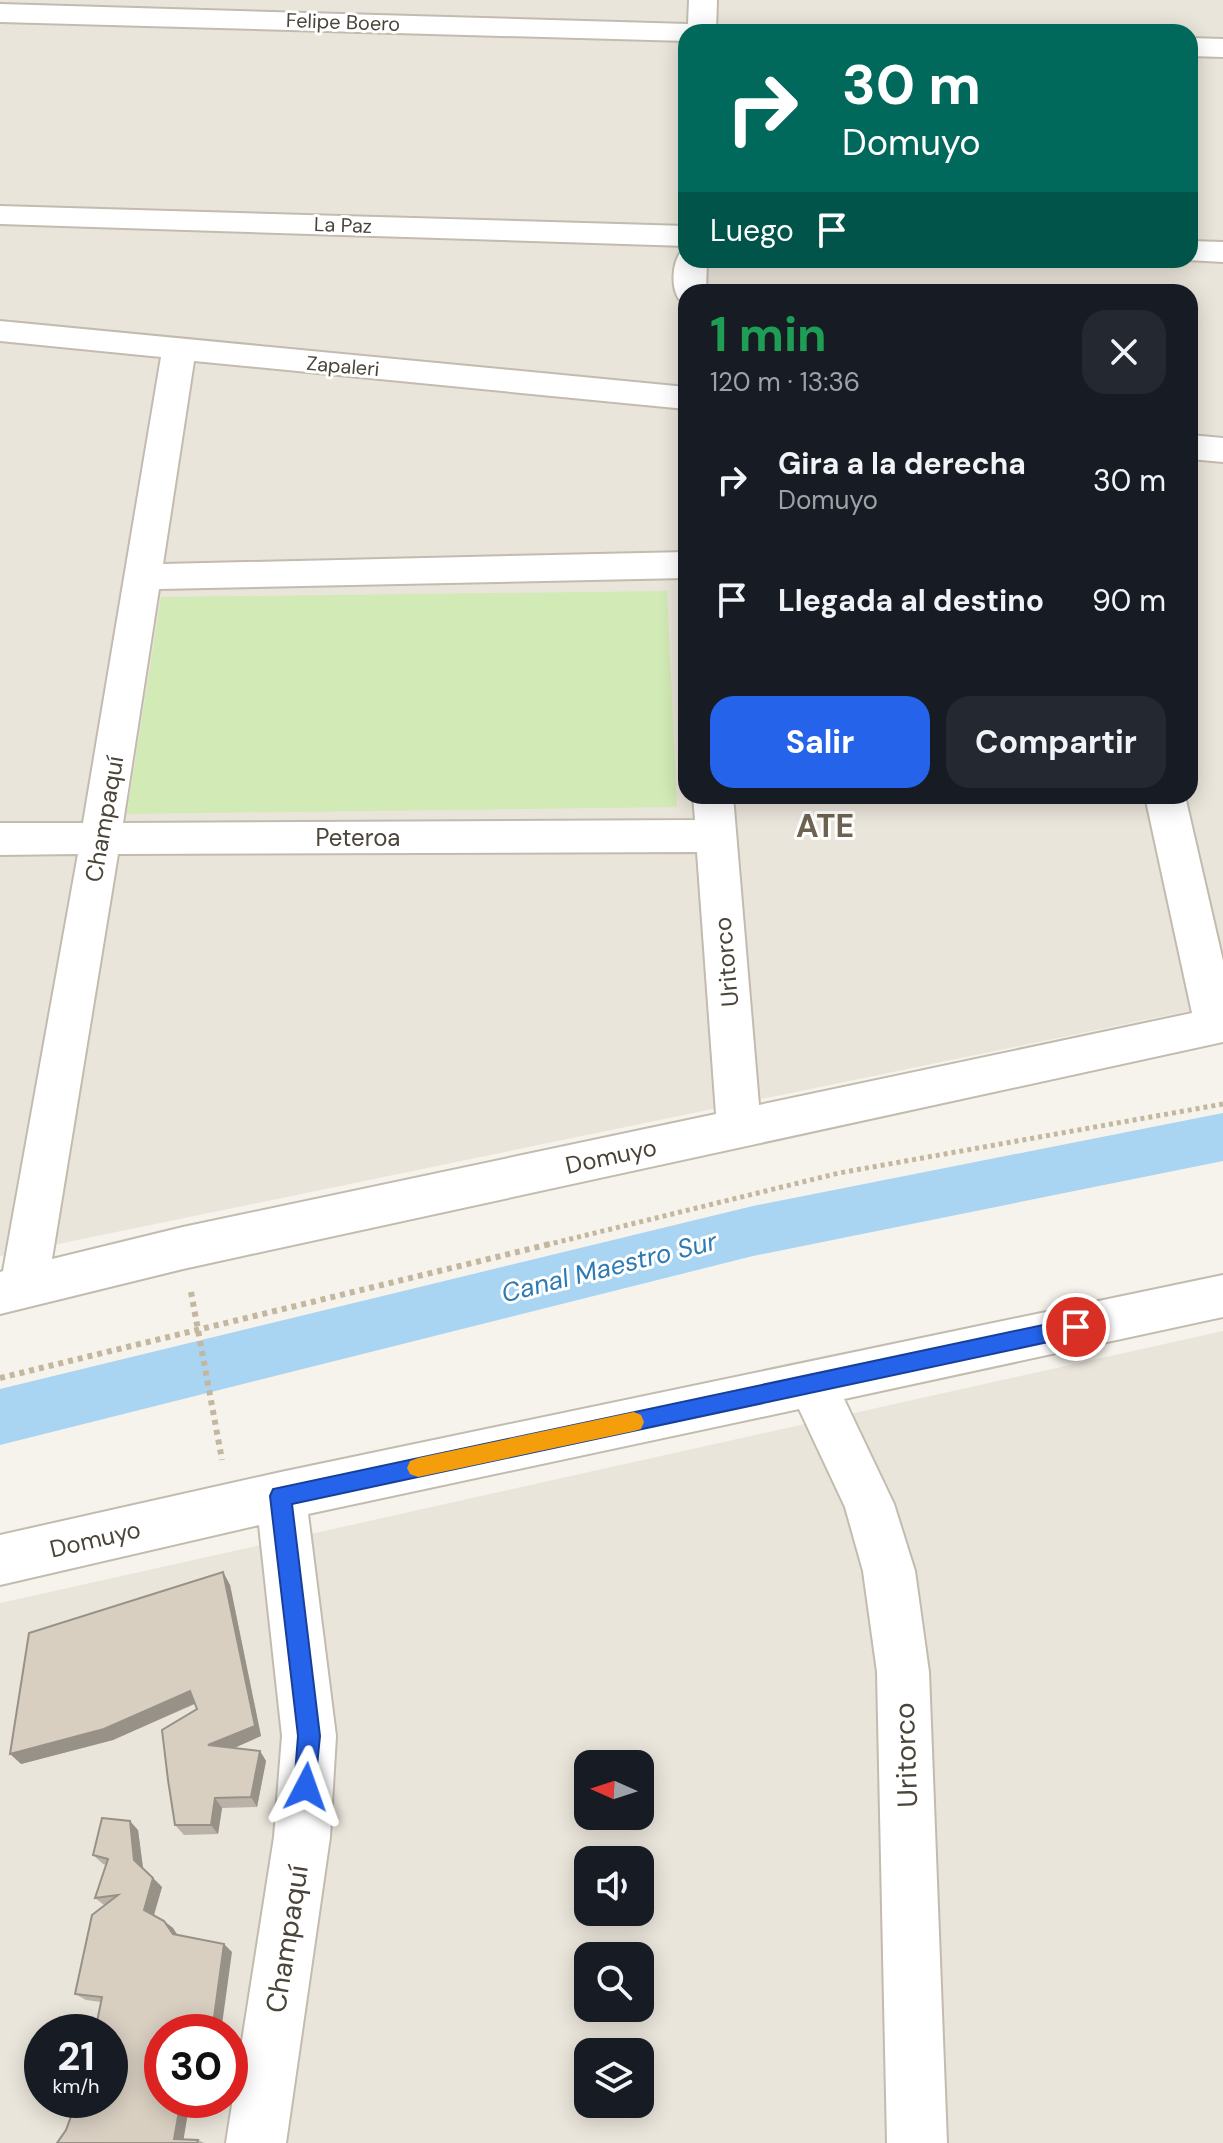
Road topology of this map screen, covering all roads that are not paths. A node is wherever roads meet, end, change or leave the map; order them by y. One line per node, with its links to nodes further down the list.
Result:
1 (703, 0): 3 (street)
2 (0, 13): 4 (street, Felipe Boero)
3 (702, 24)
4 (678, 32)
5 (1198, 47): 6 (street)
6 (1223, 48)
7 (0, 215): 8 (street, La Paz)
8 (678, 236)
9 (1198, 251): 10 (street)
10 (1223, 252)
11 (0, 331): 12 (street, Zapaleri)
12 (179, 350): 13 (street, Zapaleri); 17 (street, Champaquí)
13 (678, 395)
14 (1198, 448): 15 (street)
15 (1223, 450)
16 (678, 565): 17 (street)
17 (144, 577): 20 (street, Champaquí)
18 (1167, 804): 22 (street)
19 (715, 816): 20 (street, Peteroa); 23 (street, Uritorco)
20 (101, 837): 21 (street, Peteroa); 24 (street, Champaquí)
21 (0, 839)
22 (1220, 1025): 23 (street, Domuyo)
23 (739, 1128): 24 (street, Domuyo)
24 (12, 1290)
25 (1223, 1296): 26 (street, Domuyo)
26 (812, 1384): 27 (street, Domuyo); 30 (street, Uritorco)
27 (281, 1496): 28 (street, Domuyo); 29 (street, Champaquí)
28 (0, 1560)
29 (256, 2143)
30 (917, 2143)

